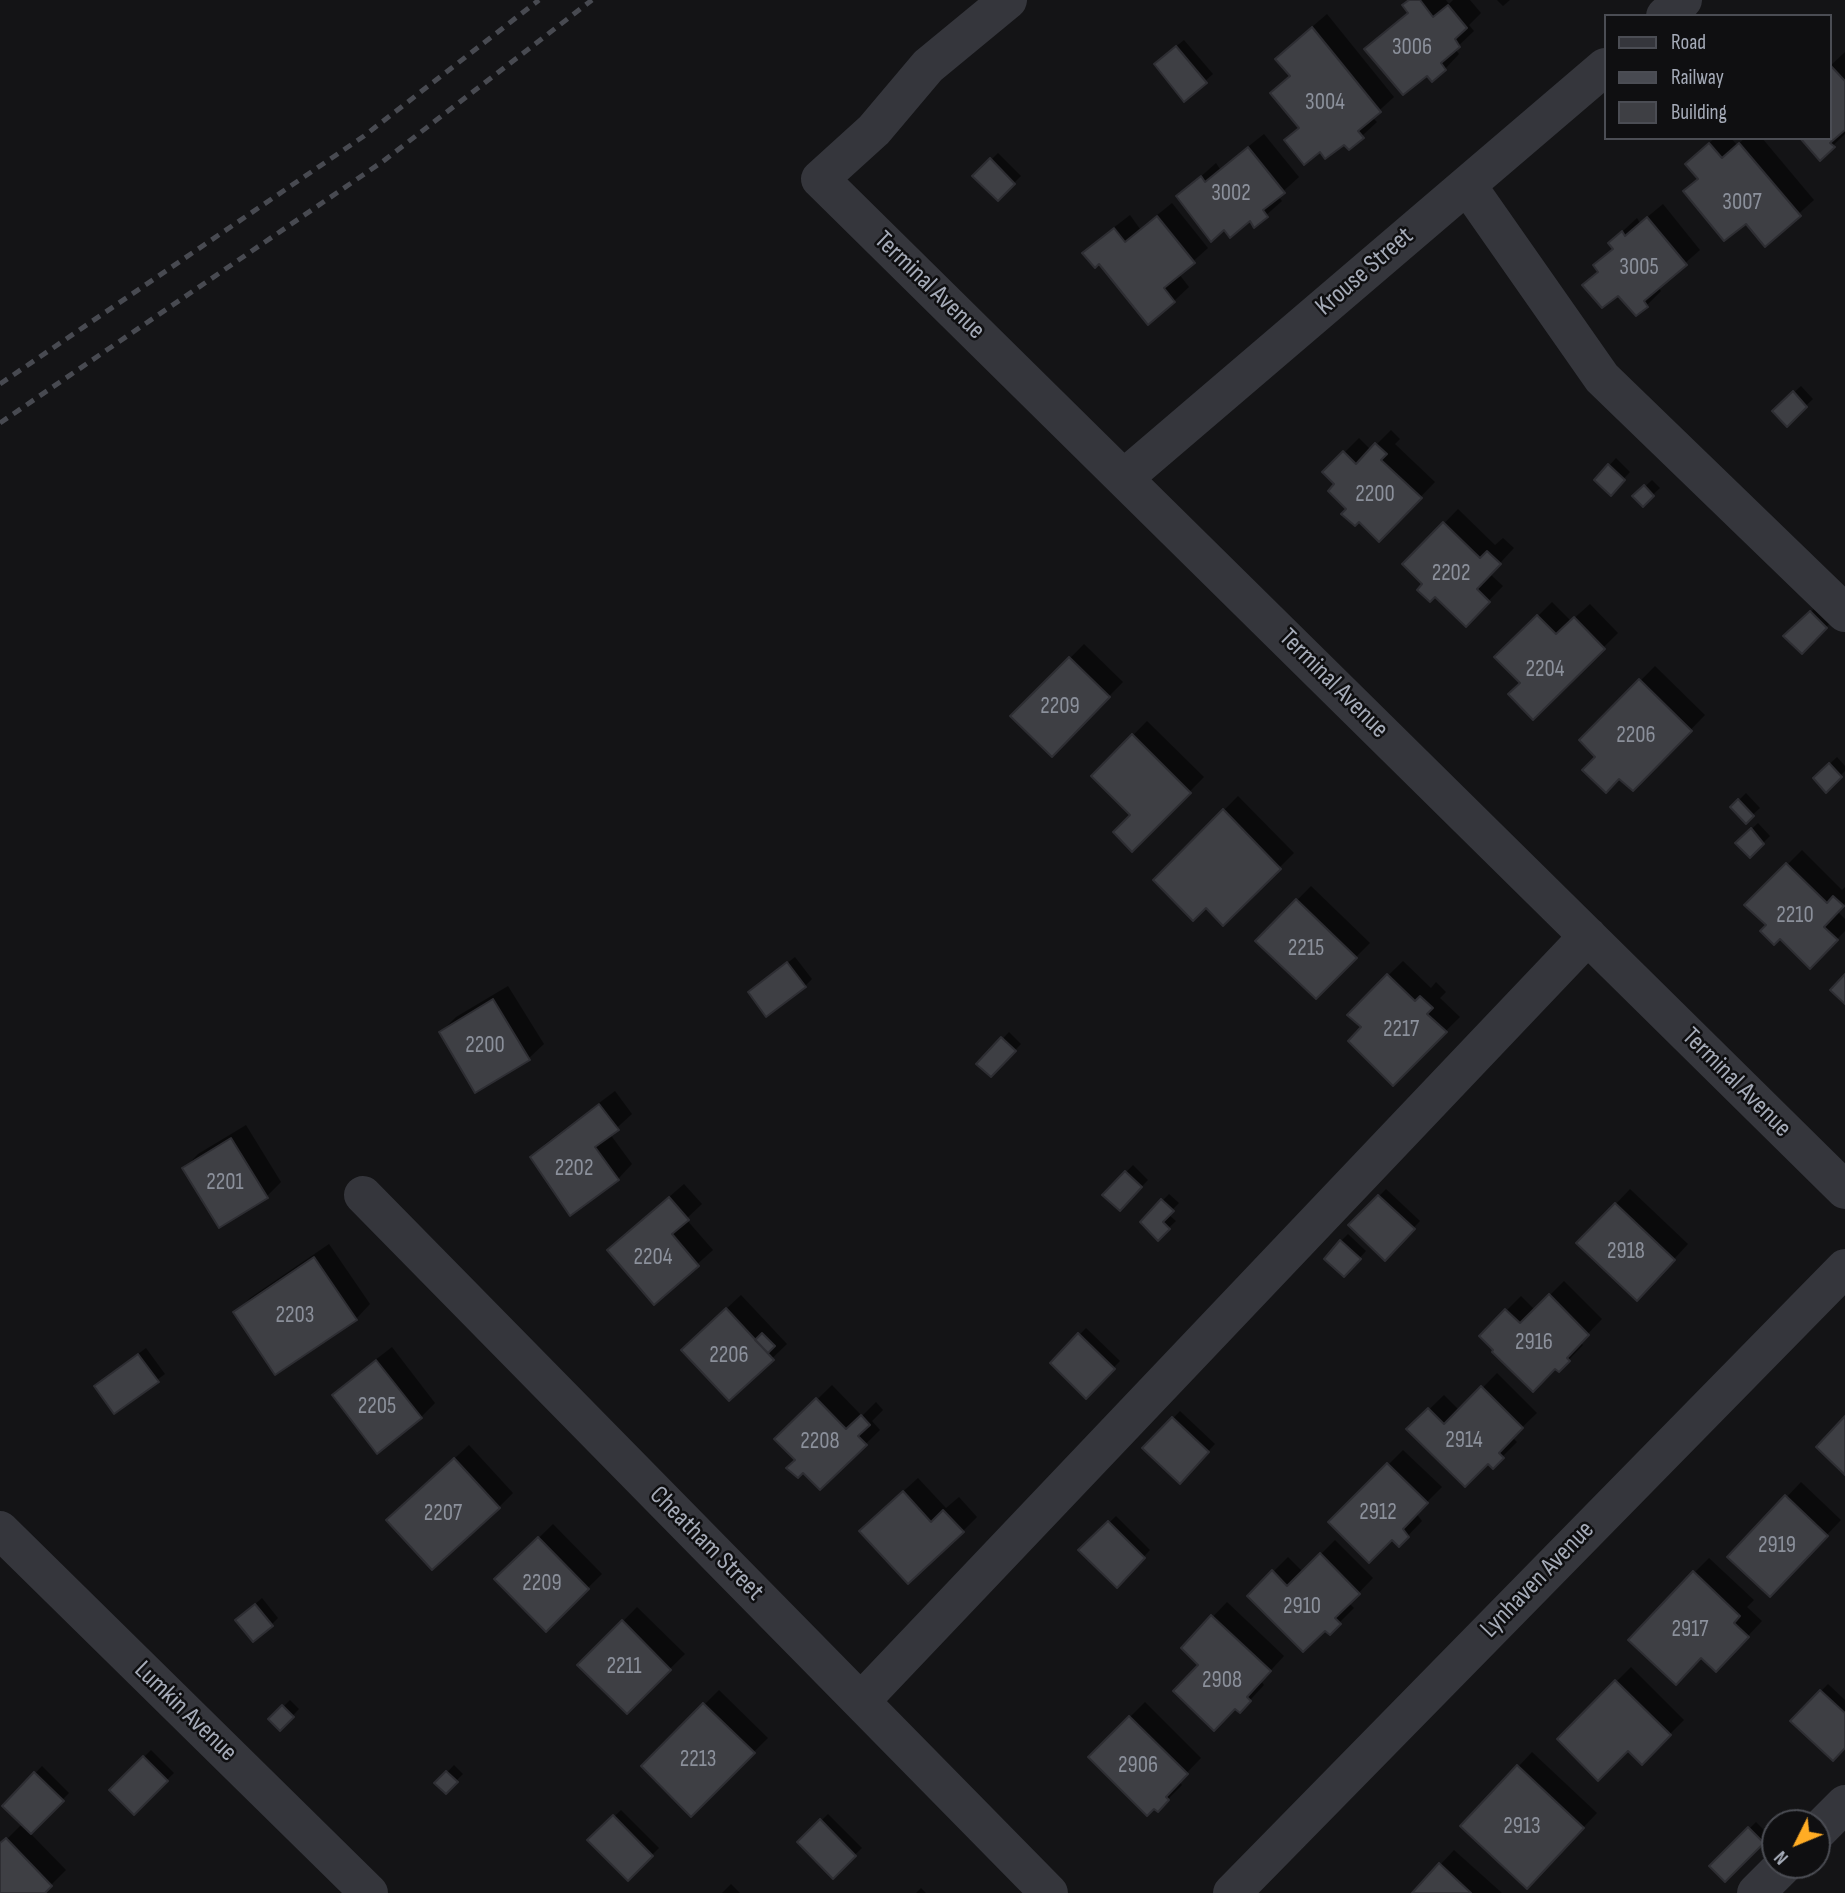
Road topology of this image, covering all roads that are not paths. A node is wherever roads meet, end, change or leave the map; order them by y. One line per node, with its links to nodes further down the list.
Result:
1 (1009, 0): 6 (street, Terminal Avenue)
2 (1683, 0): 3 (street)
3 (1667, 14)
4 (1604, 68): 5 (street, Krouse Street)
5 (1467, 185): 6 (street, Krouse Street); 7 (street)
6 (1124, 478): 8 (street, Terminal Avenue)
7 (1845, 613)
8 (1588, 936): 9 (street, Terminal Avenue); 13 (street)
9 (1845, 1190)
10 (363, 1195): 13 (street, Cheatham Street)
11 (1845, 1268): 19 (street, Lynhaven Avenue)
12 (0, 1530): 17 (street, Lumkin Avenue)
13 (861, 1701): 18 (street, Cheatham Street)
14 (1845, 1804): 15 (street)
15 (1831, 1818)
16 (1770, 1879): 20 (street)
17 (369, 1893)
18 (1049, 1893)
19 (1232, 1893)
20 (1756, 1893)

